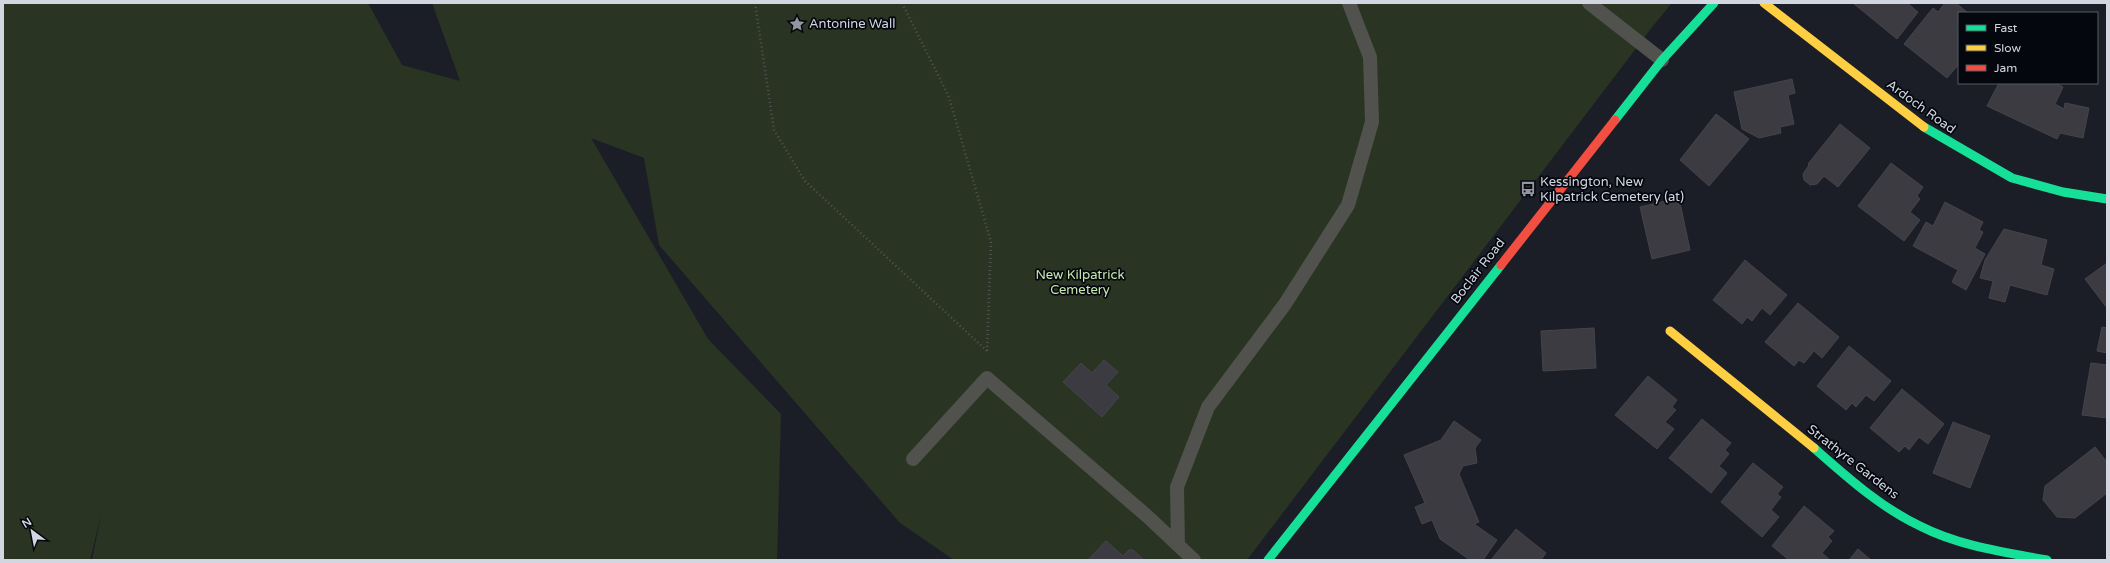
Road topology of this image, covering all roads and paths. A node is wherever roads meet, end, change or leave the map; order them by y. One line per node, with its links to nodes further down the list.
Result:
1 (754, 3): 10 (path)
2 (902, 3): 10 (path)
3 (1349, 3): 13 (lane)
4 (1589, 3): 7 (lane)
5 (1714, 3): 7 (street, Boclair Road)
6 (1764, 3): 8 (street, Ardoch Road)
7 (1662, 60): 15 (street, Boclair Road)
8 (2107, 199)
9 (1670, 331): 16 (street, Strathyre Gardens)
10 (987, 351): 11 (path)
11 (987, 378): 12 (lane); 13 (lane)
12 (913, 459)
13 (1178, 545): 14 (lane)
14 (1194, 560)
15 (1268, 560)
16 (2047, 560)

